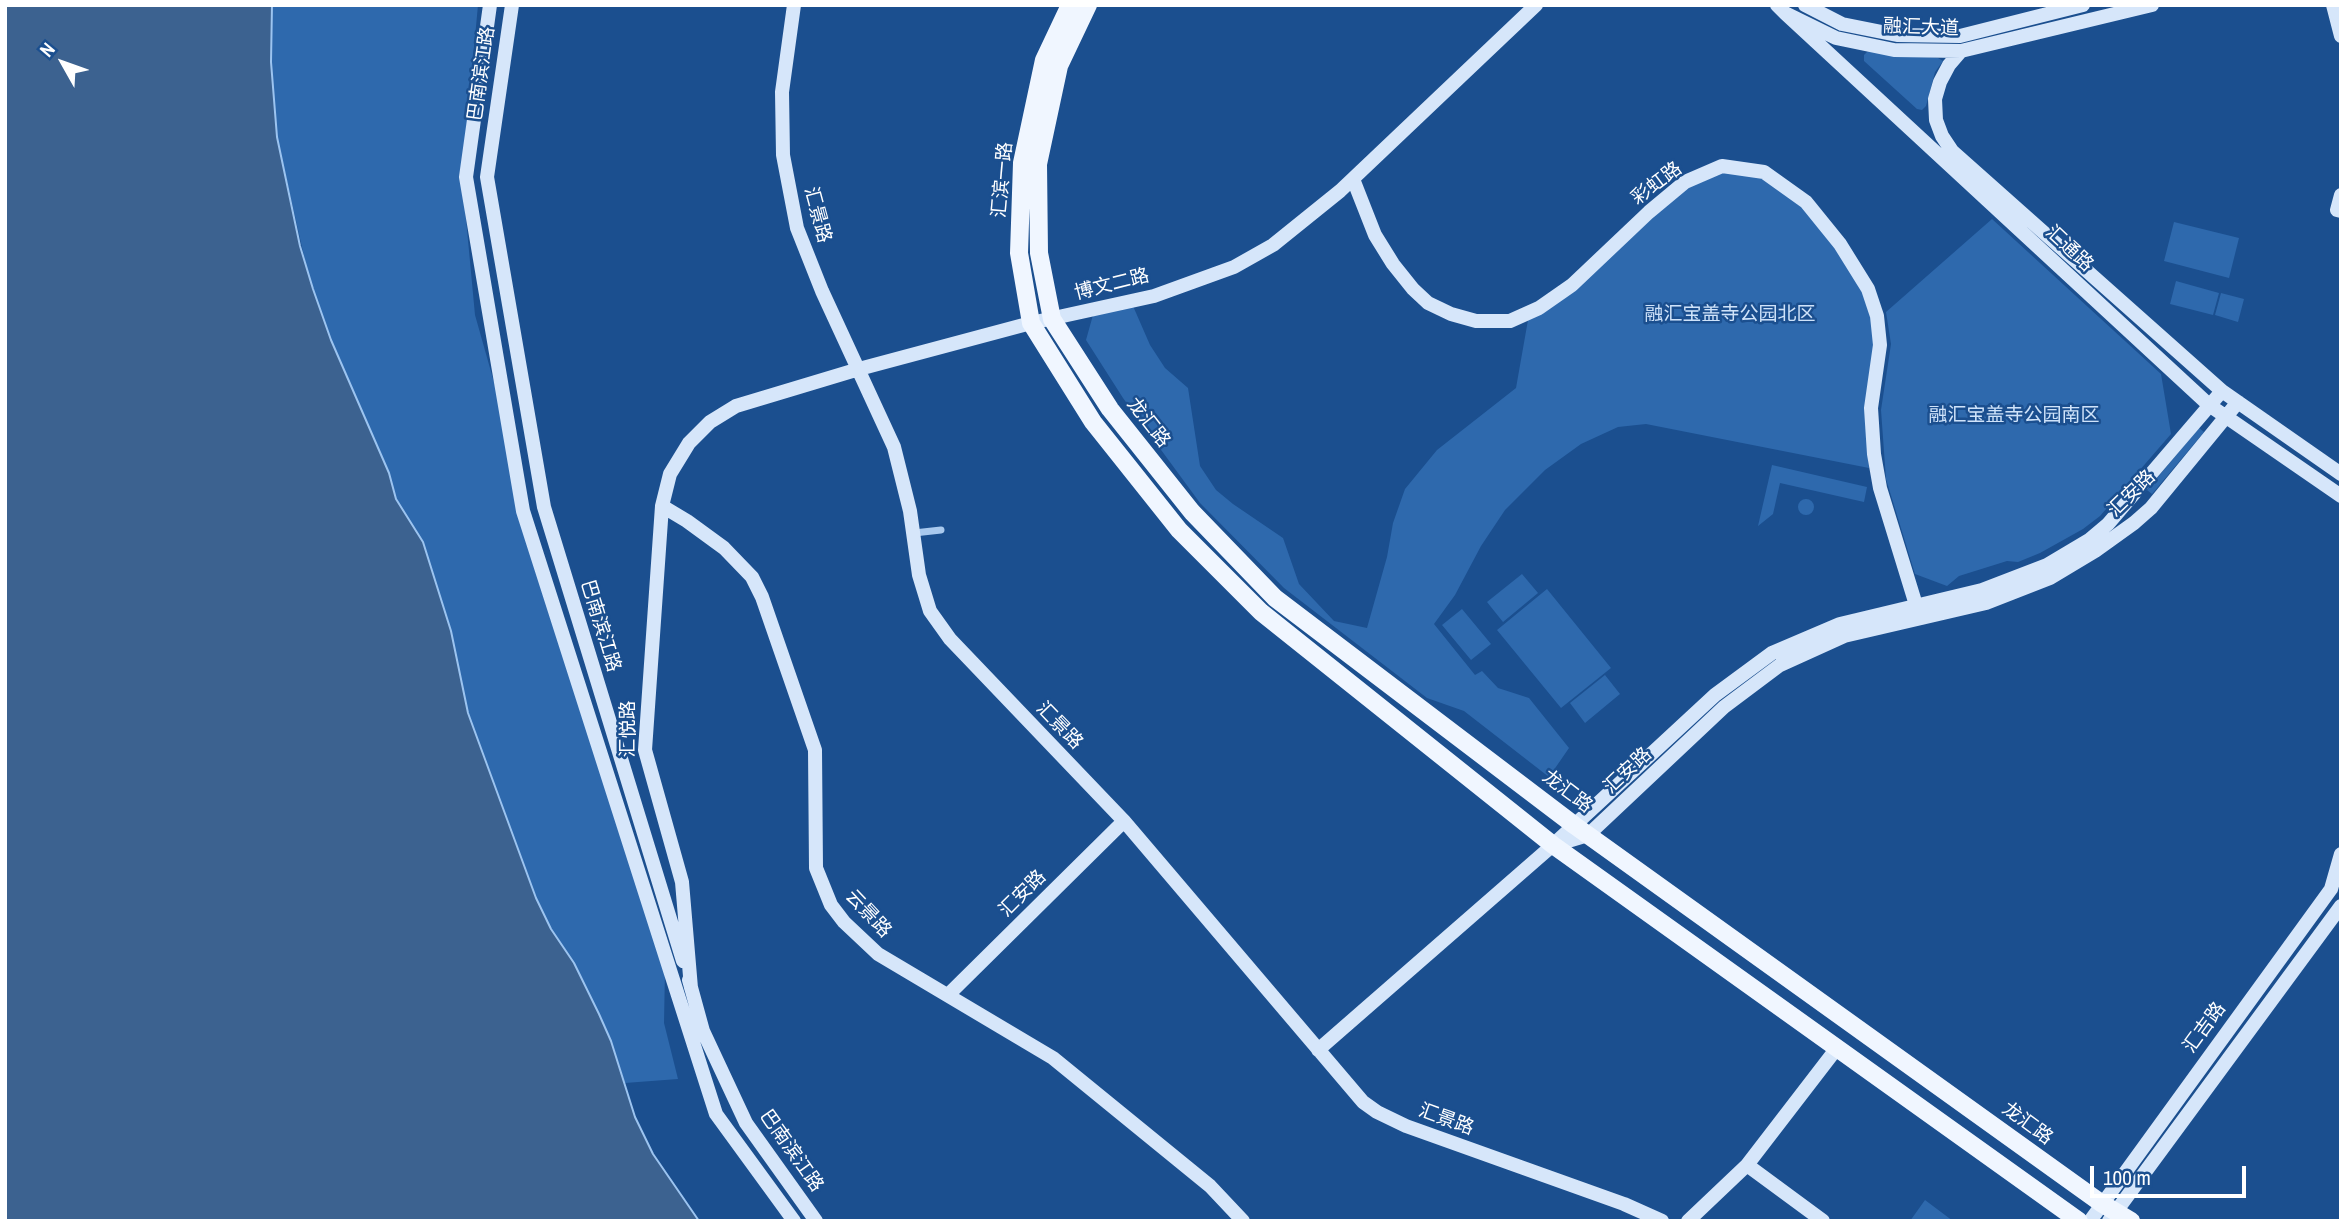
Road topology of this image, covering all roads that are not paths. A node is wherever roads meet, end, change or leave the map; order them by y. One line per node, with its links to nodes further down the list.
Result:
1 (491, 5): 41 (street, 巴南滨江路)
2 (512, 5): 35 (street, 巴南滨江路)
3 (794, 5): 19 (street, 汇景路)
4 (1070, 5): 18 (main road, 汇滨一路)
5 (1088, 5): 17 (main road, 汇滨一路)
6 (1536, 5): 14 (street, 博文二路)
7 (1804, 5): 8 (street, 融汇大道)
8 (2083, 5)
9 (2152, 5): 13 (street, 融汇大道)
10 (2333, 5): 12 (street)
11 (1781, 9): 13 (street, 融汇大道); 22 (street, 汇通路)
12 (2341, 36)
13 (1961, 51): 20 (street, 汇通路)
14 (1353, 179): 17 (street, 博文二路); 29 (street, 彩虹路)
15 (2341, 195): 16 (street)
16 (2339, 210)
17 (1052, 319): 18 (street, 博文二路); 31 (main road, 龙汇路)
18 (1031, 323): 19 (street, 博文二路); 32 (main road)
19 (859, 369): 26 (street, 博文二路); 28 (street, 汇景路)
20 (2222, 391): 21 (street, 汇通路); 22 (street, 汇安路)
21 (2238, 402): 23 (street, 汇安路); 24 (street, 汇通路)
22 (2210, 405): 23 (street, 汇通路); 29 (street, 汇安路)
23 (2227, 417): 25 (street, 汇通路); 29 (street, 汇安路)
24 (2341, 474)
25 (2341, 496)
26 (662, 506): 35 (street, 汇悦路); 36 (street, 云景路)
27 (941, 530): 28 (street)
28 (913, 533): 30 (street, 汇景路)
29 (1918, 613): 31 (street, 汇安路)
30 (1124, 821): 36 (street, 汇安路); 38 (street, 汇景路)
31 (1581, 830): 32 (street, 汇安路); 40 (main road, 龙汇路)
32 (1553, 845): 37 (main road); 38 (street, 汇安路)
33 (2341, 854): 40 (street, 汇吉路)
34 (2341, 906): 40 (street, 汇吉路)
35 (691, 988): 42 (street, 巴南滨江路)
36 (949, 994): 43 (street, 云景路)
37 (1837, 1048): 39 (street); 47 (main road)
38 (1318, 1050): 44 (street, 汇景路)
39 (1747, 1165): 45 (street); 46 (street)
40 (2114, 1214): 48 (street, 汇吉路)
41 (794, 1221)
42 (817, 1221)
43 (1243, 1221)
44 (1662, 1221)
45 (1688, 1221)
46 (1823, 1221)
47 (2079, 1221)
48 (2090, 1221)

